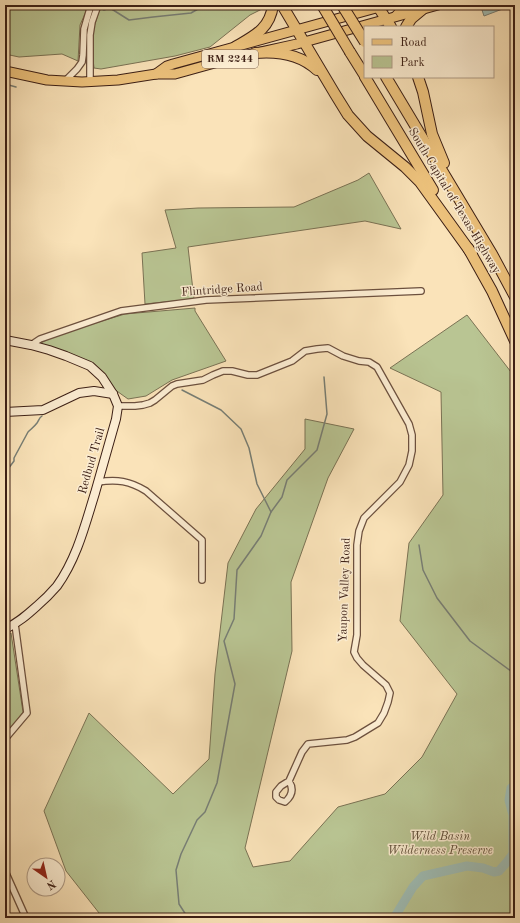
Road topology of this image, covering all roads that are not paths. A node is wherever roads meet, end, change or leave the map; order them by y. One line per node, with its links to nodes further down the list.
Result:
1 (91, 5): 26 (street)
2 (98, 5): 27 (street)
3 (273, 5): 17 (highway)
4 (282, 5): 14 (highway)
5 (322, 5): 21 (highway, South Capital of Texas Highway, bridge)
6 (342, 5): 15 (highway, bridge)
7 (438, 5): 9 (main road, RM 2244)
8 (381, 6): 10 (highway); 14 (main road, RM 2244)
9 (418, 7): 10 (main road, RM 2244); 12 (highway)
10 (391, 21): 11 (main road, RM 2244)
11 (370, 26)
12 (407, 26)
13 (364, 28): 16 (main road, RM 2244)
14 (296, 30): 16 (highway); 17 (main road, RM 2244)
15 (364, 40)
16 (304, 42): 18 (main road, RM 2244); 25 (highway)
17 (235, 47): 20 (main road, RM 2244)
18 (255, 53): 20 (main road, RM 2244); 25 (highway)
19 (5, 71): 26 (main road, RM 2244)
20 (156, 74): 27 (main road, RM 2244)
21 (364, 75)
22 (366, 78): 29 (highway, South Capital of Texas Highway)
23 (387, 78): 28 (highway, South Capital of Texas Highway)
24 (418, 78): 28 (highway)
25 (326, 80): 29 (highway)
26 (64, 81): 27 (main road, RM 2244)
27 (90, 82)
28 (475, 226): 31 (highway, South Capital of Texas Highway)
29 (472, 254): 33 (highway, South Capital of Texas Highway)
30 (421, 291): 34 (street, Flintridge Road)
31 (515, 297)
32 (5, 340): 34 (street)
33 (515, 341)
34 (31, 345): 35 (street)
35 (102, 377): 36 (street); 37 (street)
36 (94, 391): 37 (street); 39 (street)
37 (113, 394): 38 (street)
38 (118, 406): 40 (street, Redbud Trail); 45 (street, Yaupon Valley Road)
39 (5, 412)
40 (98, 482): 41 (street); 42 (street, Redbud Trail)
41 (202, 580)
42 (15, 624): 43 (street, Redbud Trail); 44 (street)
43 (5, 629)
44 (5, 739)
45 (289, 781)
46 (5, 871): 47 (street)
47 (26, 918)

